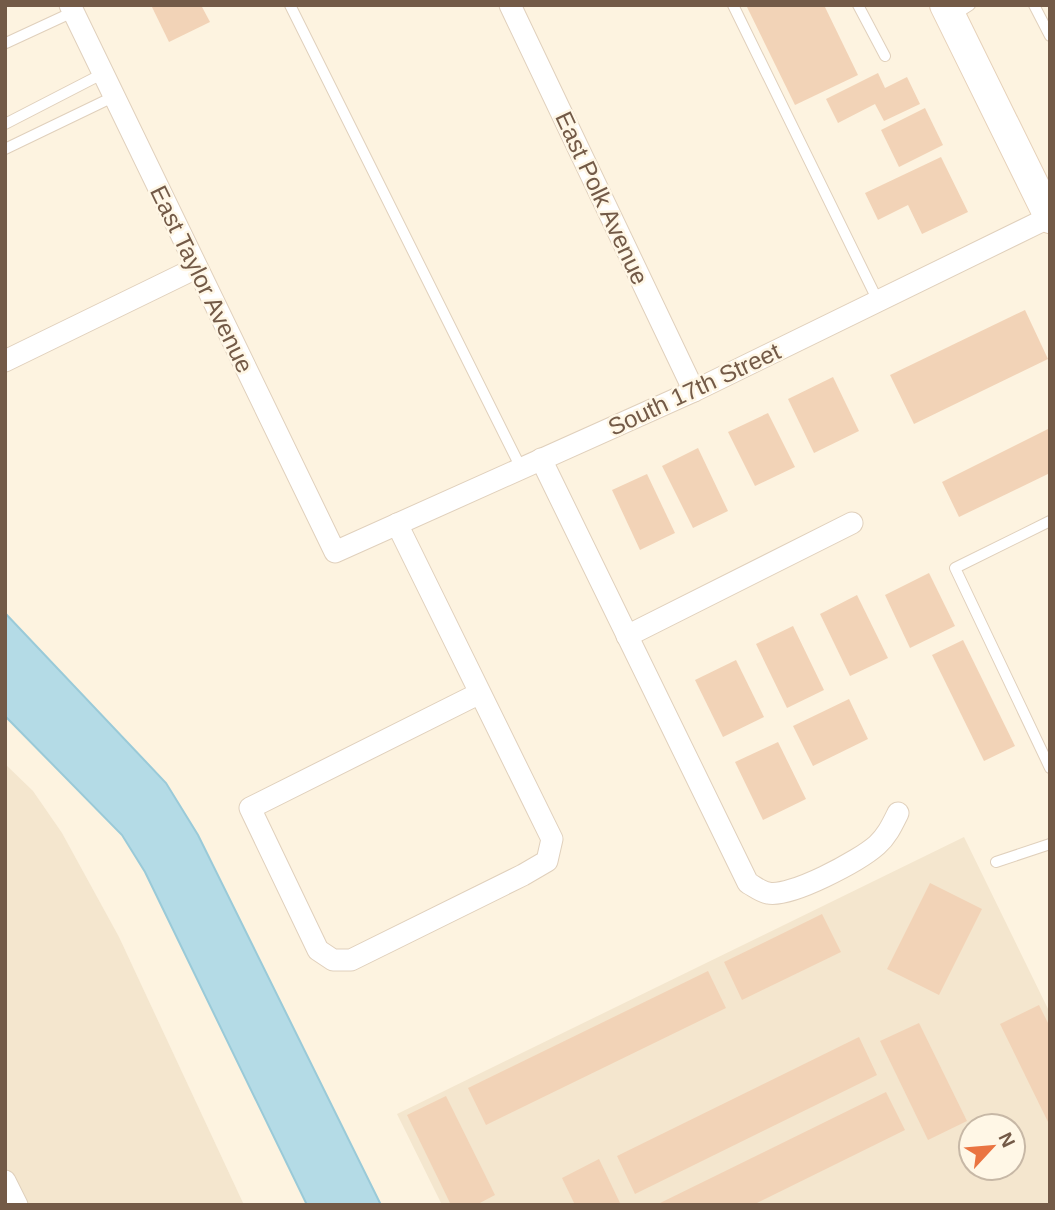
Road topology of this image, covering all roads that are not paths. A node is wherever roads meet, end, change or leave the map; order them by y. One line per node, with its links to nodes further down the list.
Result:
1 (290, 5): 21 (lane)
2 (510, 5): 19 (street, East Polk Avenue)
3 (733, 5): 17 (lane)
4 (858, 5): 10 (lane)
5 (1034, 5): 8 (lane)
6 (72, 9): 9 (lane); 11 (street, East Taylor Avenue)
7 (955, 9): 15 (main road)
8 (1050, 36)
9 (5, 43)
10 (885, 56)
11 (102, 74): 12 (street, East Taylor Avenue); 13 (lane)
12 (113, 97): 14 (lane); 16 (street, East Taylor Avenue)
13 (5, 124)
14 (5, 149)
15 (1050, 218): 17 (street, South 17th Street)
16 (196, 268): 18 (street); 25 (street, East Taylor Avenue)
17 (878, 301): 19 (street, South 17th Street)
18 (5, 361)
19 (694, 391): 20 (street, South 17th Street)
20 (541, 459): 21 (street, South 17th Street); 26 (street)
21 (521, 468): 24 (street, South 17th Street)
22 (1050, 522): 28 (lane)
23 (852, 523): 26 (street)
24 (397, 524): 25 (street, South 17th Street); 27 (street)
25 (335, 552)
26 (628, 636): 29 (street)
27 (480, 693): 27 (street)
28 (1050, 768)
29 (898, 813)
30 (1050, 844): 31 (lane)
31 (996, 862)
32 (5, 1181): 33 (street)
33 (17, 1205)

